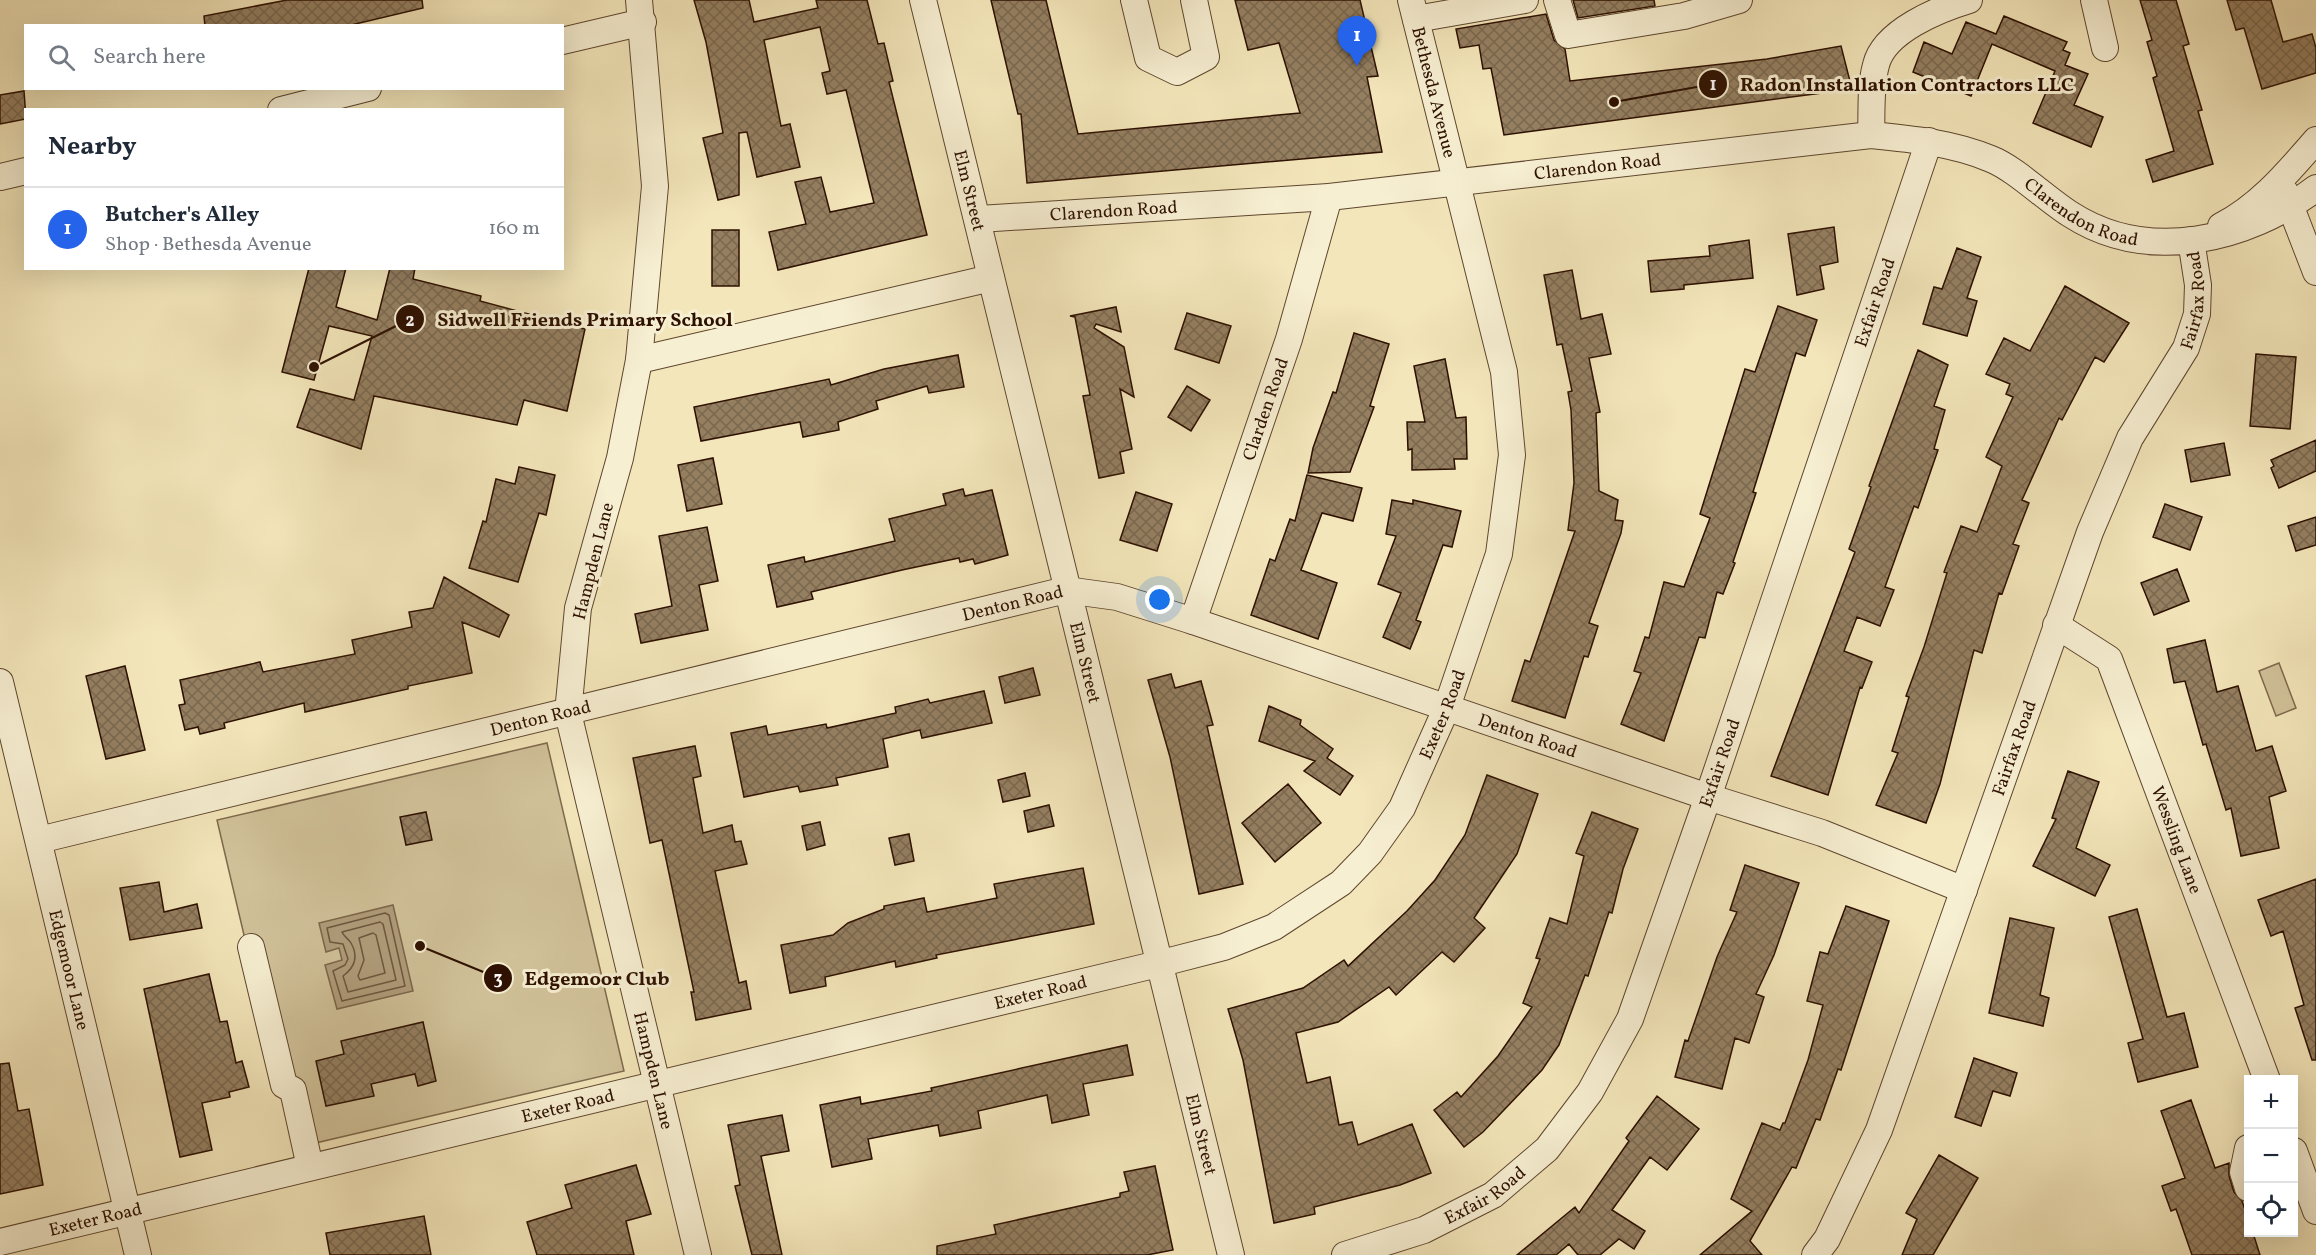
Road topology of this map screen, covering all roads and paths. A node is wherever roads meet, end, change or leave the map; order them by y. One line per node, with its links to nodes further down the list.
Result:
1 (923, 0): 25 (street, Elm Street)
2 (1134, 0): 3 (street)
3 (1194, 0)
4 (1525, 0): 9 (street)
5 (1557, 0): 6 (street)
6 (1739, 0)
7 (1969, 0): 15 (street)
8 (2094, 0): 12 (street)
9 (1414, 9): 21 (street, Bethesda Avenue)
10 (641, 11): 11 (street); 29 (street, Hampden Lane)
11 (564, 40)
12 (2105, 48)
13 (360, 90): 14 (street)
14 (289, 108)
15 (1871, 135): 17 (street, Clarendon Road); 21 (street, Clarendon Road)
16 (2316, 140): 20 (street, Fairfax Road)
17 (1929, 141): 26 (street, Clarendon Road); 36 (street, Exfair Road)
18 (24, 171): 19 (street)
19 (0, 177)
20 (2280, 180): 24 (street); 26 (street, Fairfax Road)
21 (1456, 184): 23 (street, Clarendon Road); 34 (street, Exeter Road)
22 (2316, 188): 24 (street, Fairfax Road)
23 (1329, 197): 25 (street, Clarendon Road); 31 (street, Clarden Road)
24 (2292, 207): 26 (street, Fairfax Road); 27 (street)
25 (979, 219): 28 (street, Elm Street)
26 (2191, 240): 32 (street, Fairfax Road)
27 (2316, 272)
28 (991, 278): 29 (street); 30 (street, Elm Street)
29 (639, 360): 35 (street, Hampden Lane)
30 (1066, 590): 31 (street, Denton Road); 35 (street, Denton Road); 40 (street, Elm Street)
31 (1193, 621): 34 (street, Denton Road)
32 (2056, 625): 38 (street, Fairfax Road); 41 (street, Wessling Lane)
33 (0, 682): 37 (street, Edgemoor Lane)
34 (1447, 707): 36 (street, Denton Road); 40 (street, Exeter Road)
35 (568, 713): 37 (street, Denton Road); 42 (street, Hampden Lane)
36 (1708, 797): 38 (street, Denton Road); 51 (street, Exfair Road)
37 (39, 840): 46 (street, Edgemoor Lane)
38 (1964, 890): 52 (street, Fairfax Road)
39 (251, 947): 43 (street)
40 (1158, 964): 42 (street, Exeter Road); 50 (street, Elm Street)
41 (2265, 1075)
42 (657, 1086): 43 (street, Exeter Road); 49 (street, Hampden Lane)
43 (309, 1167): 46 (street, Exeter Road)
44 (2298, 1167): 45 (street)
45 (2307, 1203)
46 (128, 1210): 47 (street, Exeter Road); 48 (street, Edgemoor Lane)
47 (0, 1242)
48 (138, 1255)
49 (698, 1255)
50 (1231, 1255)
51 (1346, 1255)
52 (1815, 1255)

